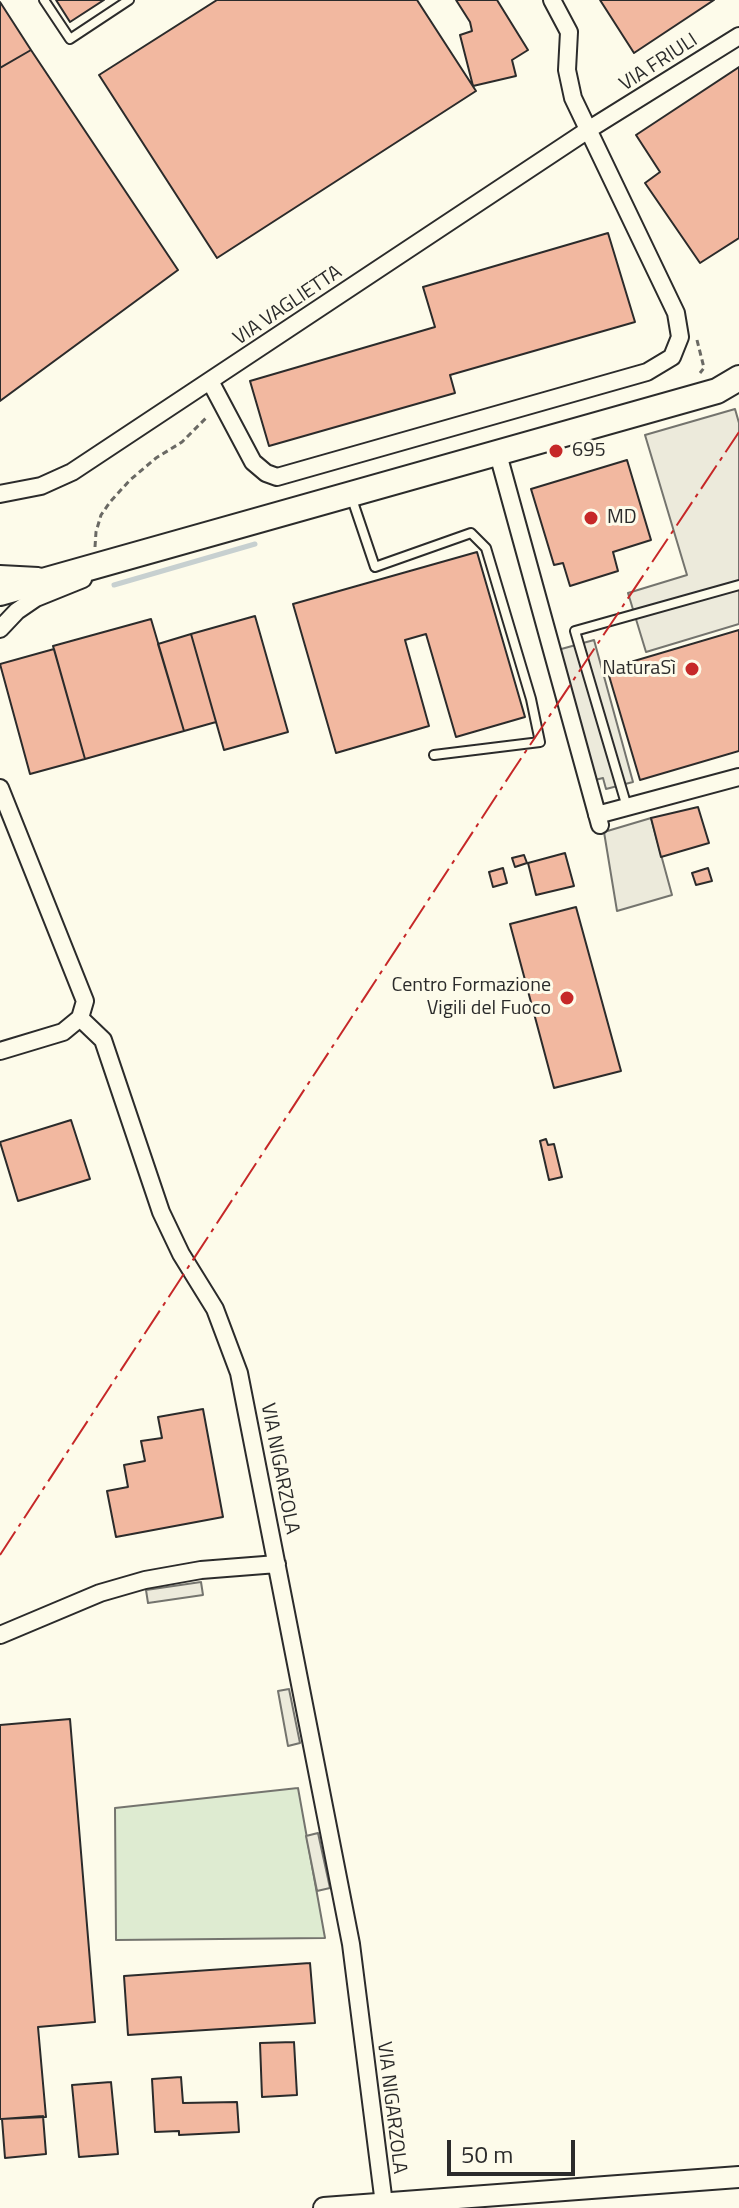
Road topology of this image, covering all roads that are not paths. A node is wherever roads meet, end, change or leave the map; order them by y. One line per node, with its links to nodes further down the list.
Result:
1 (44, 0): 2 (lane)
2 (129, 0)
3 (552, 0): 5 (street)
4 (739, 36): 5 (street, VIA FRIULI)
5 (594, 127): 7 (street, VIA VAGLIETTA); 7 (street)
6 (739, 378): 8 (main road)
7 (210, 381): 10 (street, VIA VAGLIETTA)
8 (728, 392): 9 (main road)
9 (498, 454): 11 (main road); 21 (street)
10 (0, 494)
11 (351, 495): 12 (main road); 18 (lane)
12 (101, 556): 14 (main road); 17 (street)
13 (0, 574): 14 (street)
14 (64, 576): 16 (main road)
15 (739, 585): 21 (lane)
16 (0, 593)
17 (0, 629)
18 (434, 755)
19 (739, 777): 21 (street)
20 (0, 788): 22 (street)
21 (627, 807)
22 (80, 1018): 23 (street); 24 (street, VIA NIGARZOLA)
23 (0, 1051)
24 (277, 1564): 25 (street); 27 (street, VIA NIGARZOLA)
25 (0, 1635)
26 (739, 2177): 27 (street)
27 (384, 2204): 28 (street)
28 (324, 2208)

